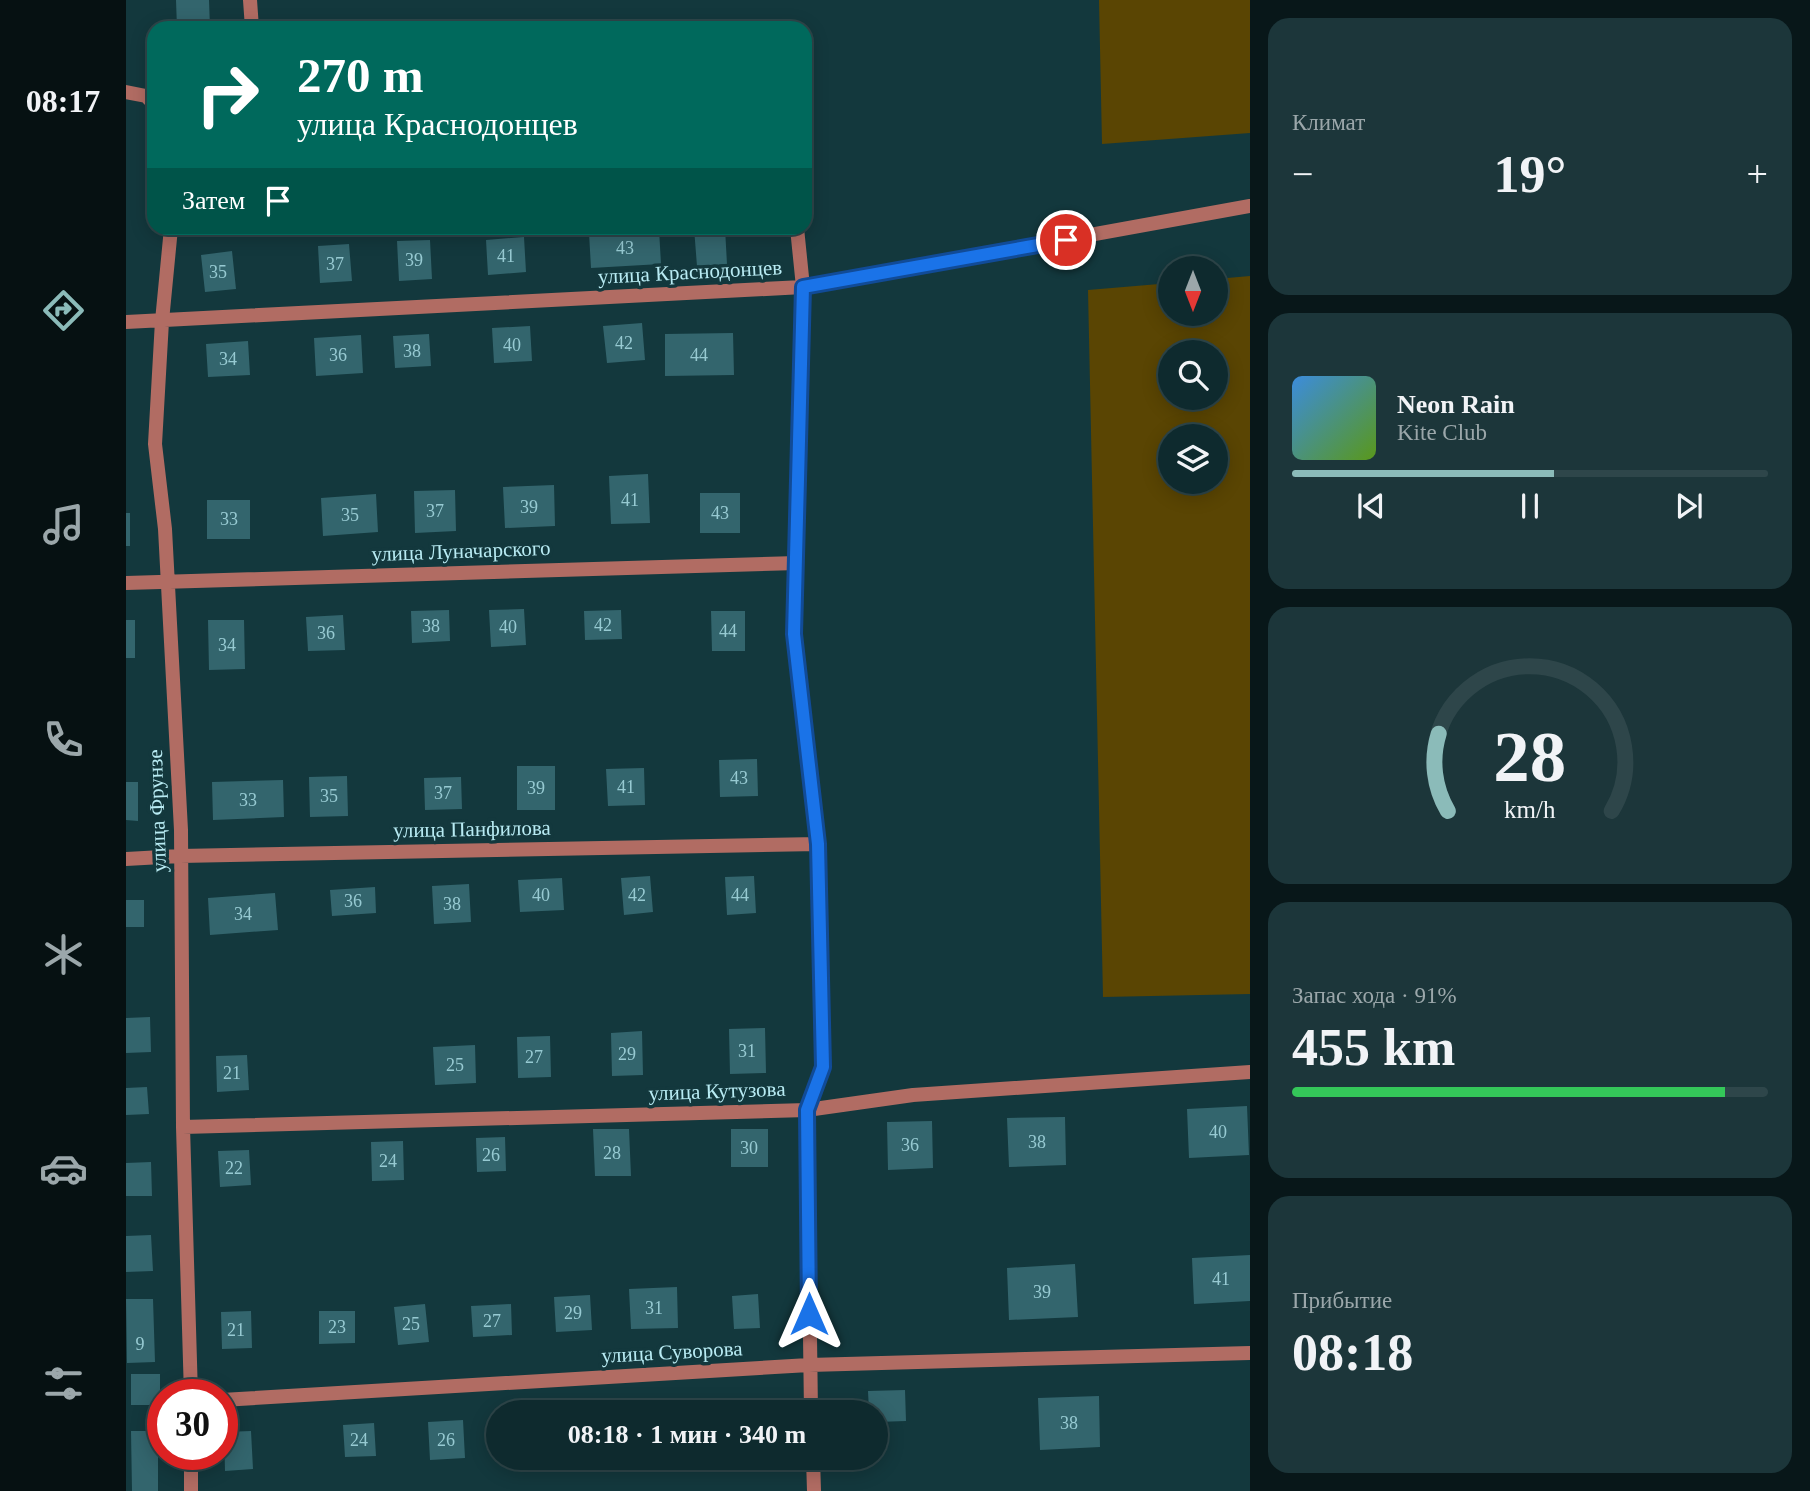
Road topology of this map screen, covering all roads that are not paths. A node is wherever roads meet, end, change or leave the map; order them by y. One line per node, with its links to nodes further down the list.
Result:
1 (250, 0): 2 (street)
2 (252, 21)
3 (126, 92): 4 (street)
4 (147, 97)
5 (1250, 206): 8 (street, улица Краснодонцев)
6 (170, 235): 9 (street, улица Фрунзе)
7 (798, 235): 8 (street)
8 (803, 287): 9 (street, улица Краснодонцев); 11 (street)
9 (162, 321): 10 (street, улица Краснодонцев); 12 (street, улица Фрунзе)
10 (126, 322)
11 (797, 563): 12 (street, улица Луначарского); 14 (street)
12 (167, 581): 13 (street, улица Луначарского); 15 (street, улица Фрунзе)
13 (126, 583)
14 (818, 844): 15 (street, улица Панфилова); 18 (street)
15 (180, 856): 16 (street, улица Панфилова); 19 (street, улица Фрунзе)
16 (126, 859)
17 (1250, 1072): 18 (street, улица Кутузова)
18 (807, 1110): 19 (street, улица Кутузова); 21 (street)
19 (183, 1127): 22 (street, улица Фрунзе)
20 (1250, 1353): 21 (street, улица Суворова)
21 (809, 1365): 23 (street, улица Суворова); 24 (street)
22 (191, 1379)
23 (238, 1399)
24 (810, 1400)
25 (191, 1470): 27 (street)
26 (813, 1470): 28 (street)
27 (191, 1491)
28 (814, 1491)

